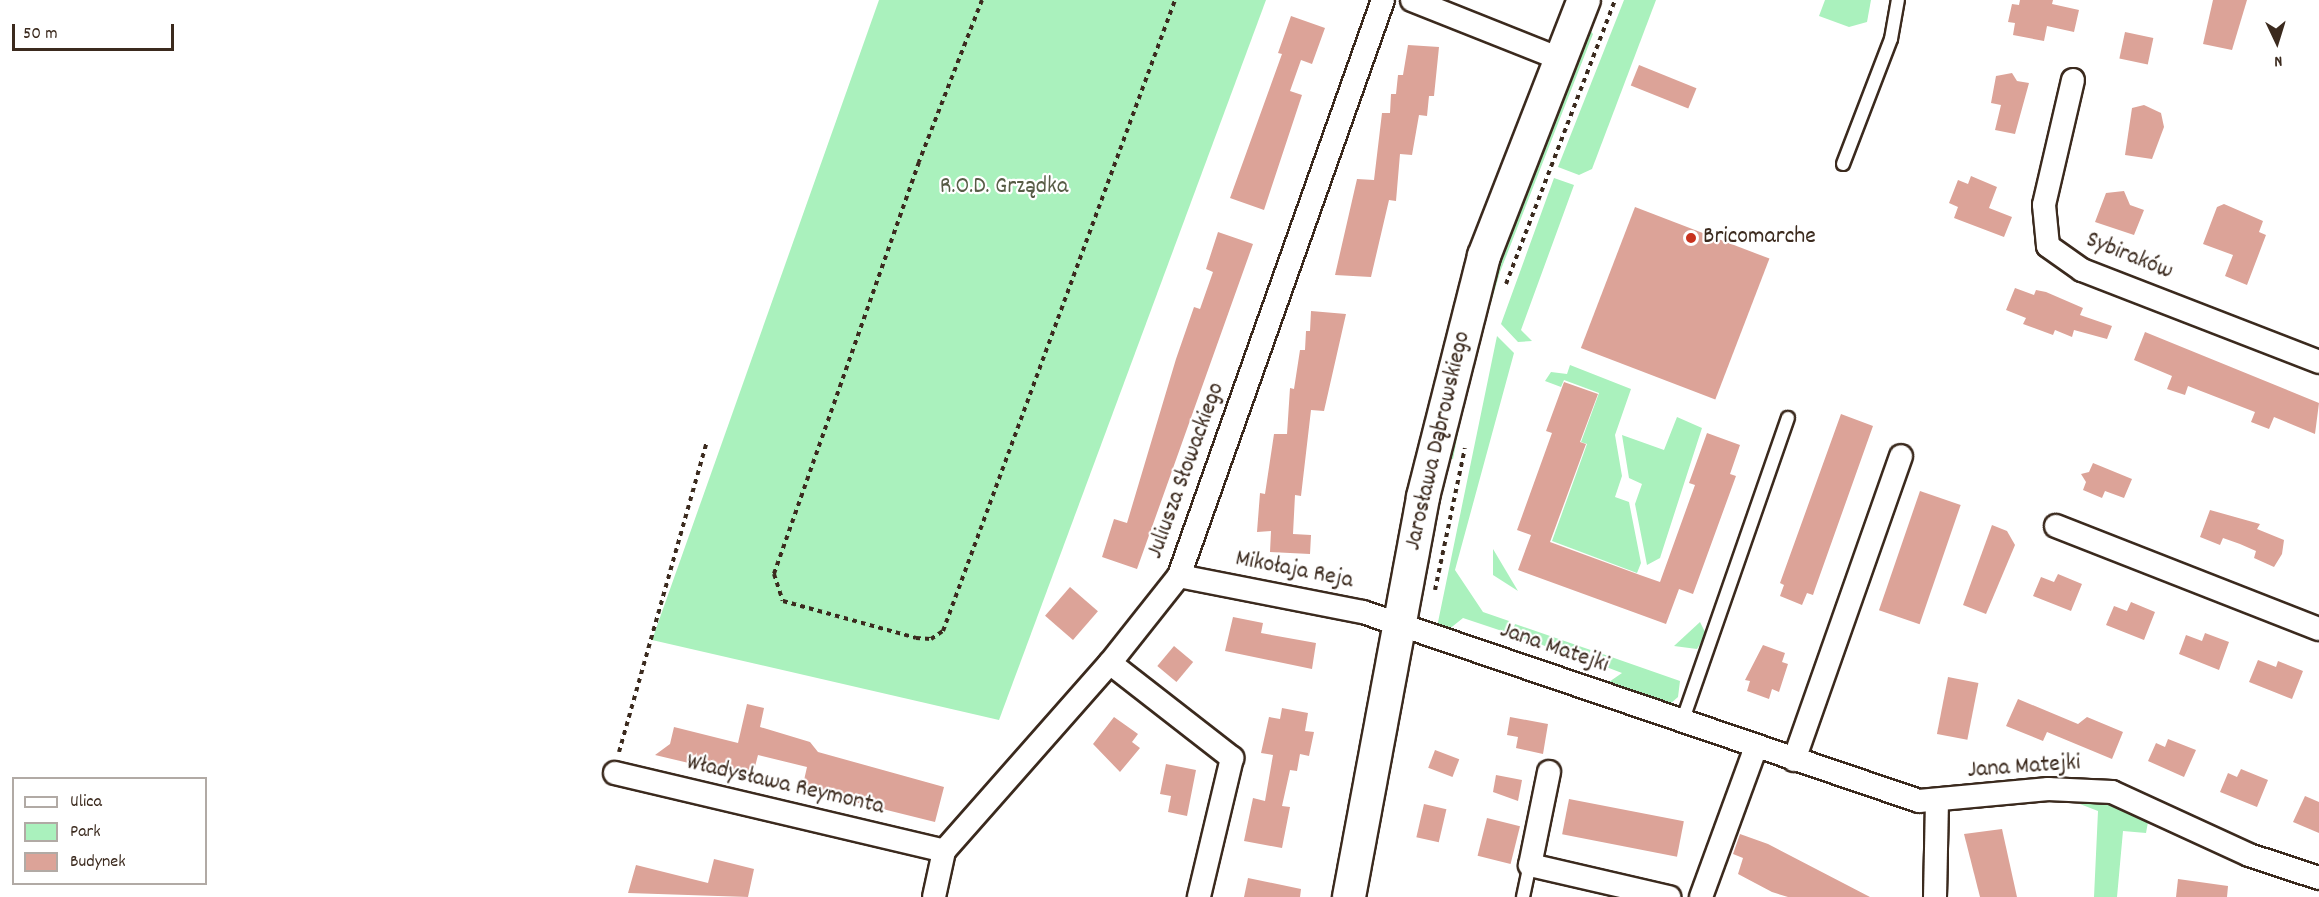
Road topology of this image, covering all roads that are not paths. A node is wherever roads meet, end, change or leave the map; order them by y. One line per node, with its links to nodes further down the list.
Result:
1 (1383, 0): 12 (street, Juliusza Słowackiego)
2 (1412, 0): 5 (street)
3 (1584, 0): 5 (street, Jarosława Dąbrowskiego)
4 (1898, 0): 7 (lane)
5 (1560, 59): 13 (street, Jarosława Dąbrowskiego)
6 (2073, 80): 8 (street, Sybiraków)
7 (1843, 164)
8 (2319, 362)
9 (1788, 418): 16 (lane)
10 (1900, 456): 18 (street)
11 (2056, 526): 14 (street)
12 (1179, 576): 13 (street, Mikołaja Reja); 15 (street, Juliusza Słowackiego)
13 (1412, 628): 16 (street, Jana Matejki); 27 (street, Jarosława Dąbrowskiego)
14 (2319, 629)
15 (1110, 663): 22 (street, Juliusza Słowackiego); 26 (street)
16 (1682, 722): 17 (street, Jana Matejki)
17 (1756, 747): 18 (street, Jana Matejki); 30 (street)
18 (1794, 760): 21 (street, Jana Matejki)
19 (1549, 772): 23 (street)
20 (615, 773): 22 (street, Władysława Reymonta)
21 (1936, 802): 24 (street, Jana Matejki); 31 (street)
22 (944, 851): 25 (street, Juliusza Słowackiego)
23 (1530, 865): 28 (lane); 29 (street)
24 (2319, 878)
25 (934, 897)
26 (1199, 897)
27 (1348, 897)
28 (1523, 897)
29 (1669, 897)
30 (1701, 897)
31 (1935, 897)

